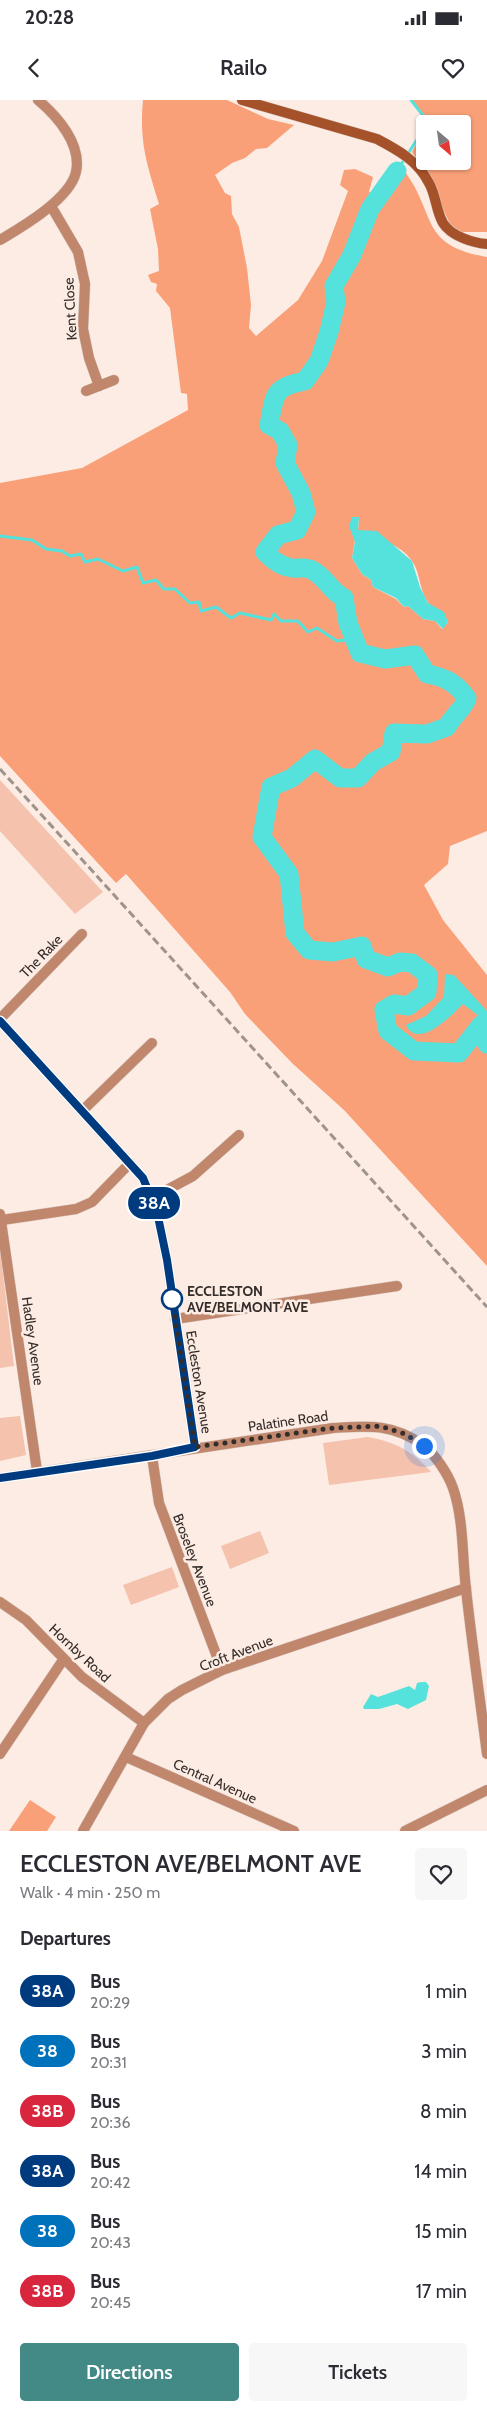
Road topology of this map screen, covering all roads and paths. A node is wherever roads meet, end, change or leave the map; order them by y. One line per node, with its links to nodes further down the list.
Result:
1 (38, 100): 3 (street)
2 (242, 100): 5 (street)
3 (51, 206): 4 (street); 7 (street, Kent Close)
4 (0, 240)
5 (487, 244)
6 (114, 380): 7 (street)
7 (99, 386): 8 (street)
8 (86, 391)
9 (82, 934): 10 (street, The Rake)
10 (0, 1020): 12 (street, Eccleston Avenue)
11 (152, 1043): 12 (street)
12 (82, 1111): 14 (street, Eccleston Avenue)
13 (239, 1135): 15 (street)
14 (130, 1163): 15 (street, Eccleston Avenue); 16 (street)
15 (152, 1198): 18 (street, Eccleston Avenue)
16 (1, 1217): 21 (street, Hadley Avenue)
17 (396, 1286): 18 (street)
18 (175, 1319): 19 (street, Eccleston Avenue)
19 (195, 1447): 20 (street, Palatine Road); 23 (street, Palatine Road)
20 (152, 1456): 21 (street, Palatine Road); 26 (street, Broseley Avenue)
21 (36, 1472): 22 (street, Palatine Road)
22 (0, 1478)
23 (466, 1588): 26 (street, Croft Avenue); 29 (street, Palatine Road)
24 (0, 1602): 25 (street, Hornby Road)
25 (63, 1660): 27 (street, Hornby Road); 28 (street)
26 (222, 1670): 27 (street, Croft Avenue)
27 (144, 1723): 30 (street, Croft Avenue)
28 (0, 1754)
29 (487, 1754)
30 (126, 1756): 32 (street, Croft Avenue); 33 (street, Central Avenue)
31 (487, 1790): 34 (street)
32 (83, 1831)
33 (294, 1831)
34 (405, 1831)

